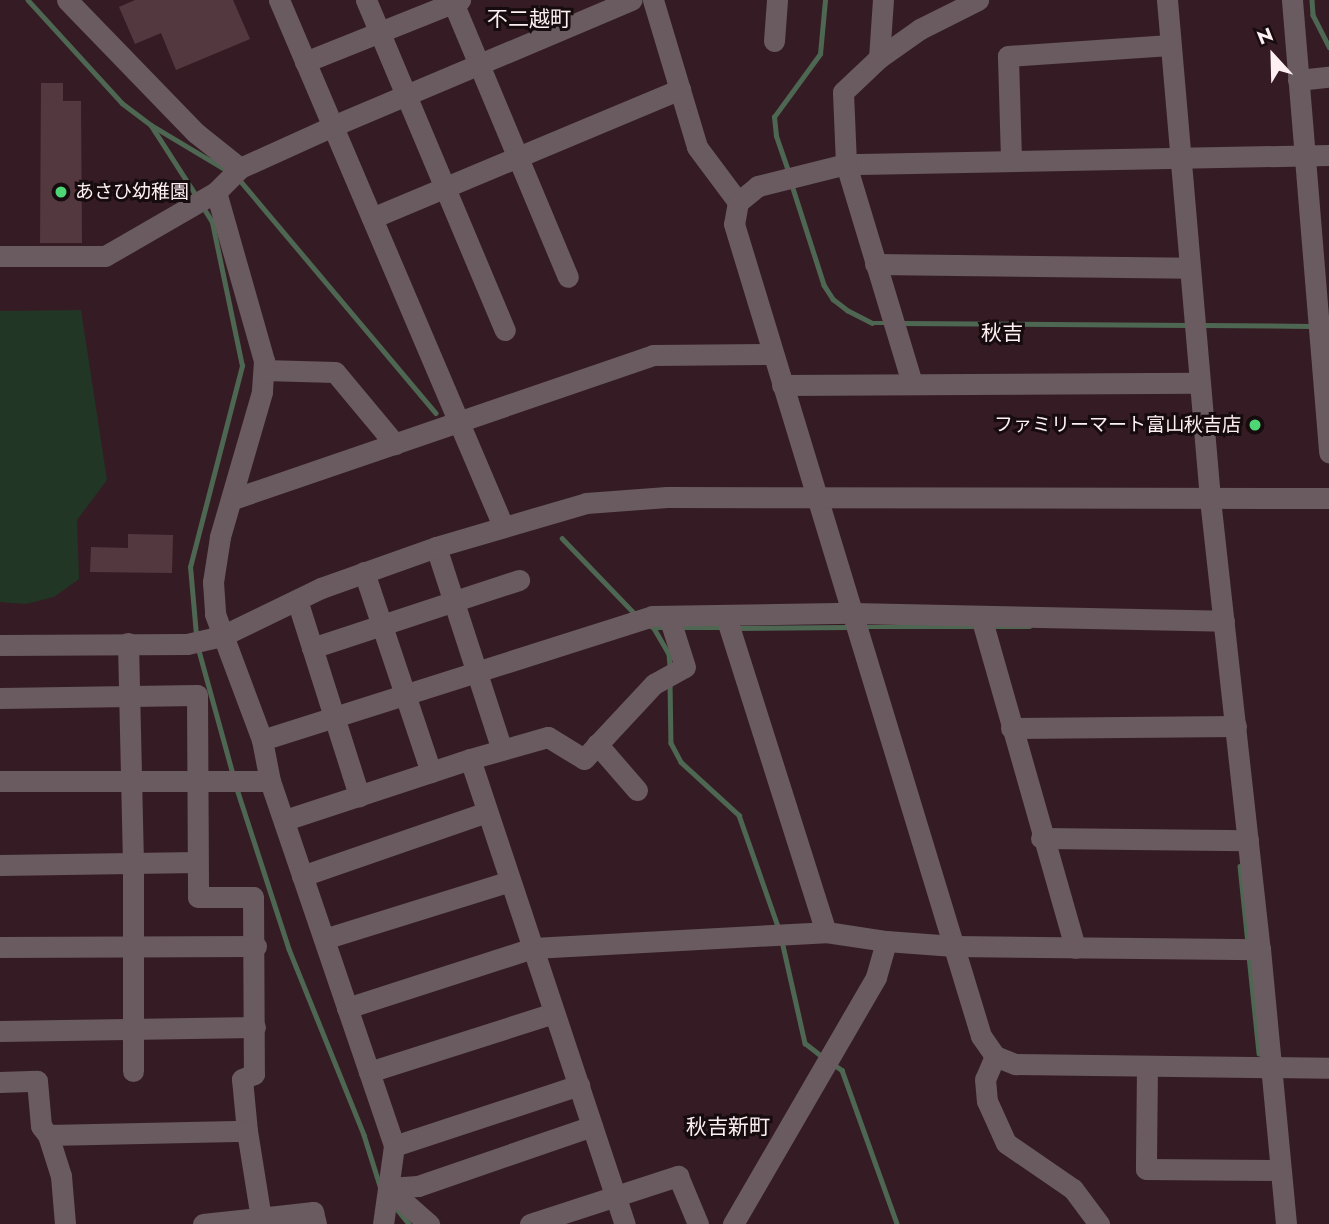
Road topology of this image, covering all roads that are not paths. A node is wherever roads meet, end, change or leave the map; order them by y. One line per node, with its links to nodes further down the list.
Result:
1 (67, 0): 29 (street)
2 (366, 0): 12 (street)
3 (632, 0): 17 (street)
4 (653, 0): 20 (street)
5 (777, 0): 13 (street)
6 (883, 0): 15 (street)
7 (978, 0): 15 (street)
8 (1167, 0): 14 (street)
9 (1292, 0): 19 (street)
10 (455, 1): 12 (street); 17 (street)
11 (285, 2): 16 (street)
12 (380, 32): 16 (street); 21 (street)
13 (774, 41)
14 (1170, 45): 26 (street); 27 (street)
15 (879, 58): 28 (street)
16 (305, 62): 22 (street)
17 (479, 64): 21 (street); 25 (street)
18 (1329, 77): 19 (street)
19 (1298, 80): 23 (street)
20 (680, 89): 25 (street); 32 (street)
21 (406, 95): 22 (street); 30 (street)
22 (333, 125): 29 (street); 33 (street)
23 (1304, 155): 24 (street); 26 (street); 46 (street)
24 (1329, 155)
25 (518, 157): 30 (street); 37 (street)
26 (1182, 158): 27 (street); 36 (street)
27 (1011, 159): 28 (street)
28 (846, 164): 32 (street); 35 (street)
29 (240, 168): 31 (street)
30 (445, 187): 33 (street); 38 (street)
31 (216, 192): 34 (street); 40 (street)
32 (738, 202): 39 (street)
33 (372, 218): 44 (street)
34 (0, 256)
35 (875, 264): 36 (street); 41 (street)
36 (1190, 268): 42 (street)
37 (568, 277)
38 (505, 330)
39 (773, 354): 43 (street); 44 (street)
40 (264, 370): 45 (street); 49 (street)
41 (912, 383): 42 (street); 43 (street)
42 (1199, 383): 50 (street)
43 (782, 385): 47 (street)
44 (459, 421): 45 (street); 51 (street)
45 (395, 444): 49 (street)
46 (1329, 453)
47 (816, 496): 50 (street); 51 (street); 57 (street)
48 (1329, 498): 50 (street)
49 (233, 499): 63 (street)
50 (1210, 499): 61 (street)
51 (503, 526): 52 (street)
52 (436, 547): 53 (street); 56 (street)
53 (364, 572): 55 (street); 62 (street)
54 (519, 580): 56 (street)
55 (297, 600): 63 (street); 66 (street)
56 (454, 602): 62 (street); 67 (street)
57 (852, 613): 59 (street); 60 (street); 99 (street)
58 (668, 617): 59 (street); 67 (street); 75 (street)
59 (726, 617): 94 (street)
60 (981, 617): 61 (street); 73 (street)
61 (1224, 621): 72 (street)
62 (382, 625): 66 (street); 68 (street)
63 (222, 636): 64 (street); 74 (street)
64 (128, 643): 65 (street); 69 (street)
65 (0, 645)
66 (312, 648): 71 (street)
67 (476, 672): 68 (street); 76 (street)
68 (405, 695): 71 (street); 78 (street)
69 (130, 697): 70 (street); 79 (street); 81 (street)
70 (0, 698)
71 (335, 717): 74 (street); 84 (street)
72 (1236, 726): 73 (street); 88 (street)
73 (1011, 728): 87 (street)
74 (262, 740): 82 (street)
75 (597, 744): 76 (street); 83 (street)
76 (502, 750): 77 (street)
77 (470, 759): 78 (street); 85 (street)
78 (431, 772): 84 (street)
79 (198, 780): 81 (street); 82 (street); 89 (street)
80 (0, 781): 81 (street)
81 (131, 781): 90 (street)
82 (271, 781): 86 (street)
83 (638, 790)
84 (359, 796): 86 (street)
85 (487, 812): 92 (street); 93 (street)
86 (285, 820): 92 (street)
87 (1041, 838): 88 (street); 102 (street)
88 (1248, 840): 103 (street)
89 (197, 862): 90 (street); 98 (street)
90 (133, 864): 91 (street); 97 (street)
91 (0, 865)
92 (302, 876): 95 (street)
93 (510, 881): 95 (street); 101 (street)
94 (826, 932): 96 (street); 101 (street)
95 (324, 939): 104 (street)
96 (886, 942): 99 (street); 133 (street)
97 (133, 946): 98 (street); 100 (street); 108 (street)
98 (256, 946): 106 (street)
99 (954, 946): 102 (street); 109 (street)
100 (0, 947)
101 (533, 948): 104 (street); 105 (street)
102 (1075, 948): 103 (street)
103 (1260, 949): 111 (street)
104 (347, 1008): 114 (street)
105 (554, 1013): 114 (street); 116 (street)
106 (255, 1027): 108 (street); 118 (street)
107 (0, 1031): 108 (street)
108 (133, 1031): 113 (street)
109 (995, 1056): 110 (street); 134 (street)
110 (1147, 1066): 111 (street); 121 (street)
111 (1270, 1067): 112 (street); 121 (street)
112 (1329, 1068)
113 (133, 1071)
114 (369, 1072): 120 (street)
115 (0, 1082): 119 (street)
116 (579, 1085): 117 (street); 120 (street)
117 (592, 1126): 122 (street); 123 (street)
118 (247, 1131): 119 (street); 124 (street)
119 (48, 1135): 125 (street)
120 (394, 1146): 122 (street)
121 (1280, 1170): 135 (street)
122 (388, 1188): 128 (street); 129 (street)
123 (615, 1196): 130 (street); 131 (street); 132 (street)
124 (261, 1218): 126 (street); 127 (street)
125 (65, 1224)
126 (203, 1224)
127 (316, 1224)
128 (383, 1224)
129 (429, 1224)
130 (530, 1224)
131 (625, 1224)
132 (698, 1224)
133 (733, 1224)
134 (1099, 1224)
135 (1286, 1224)

